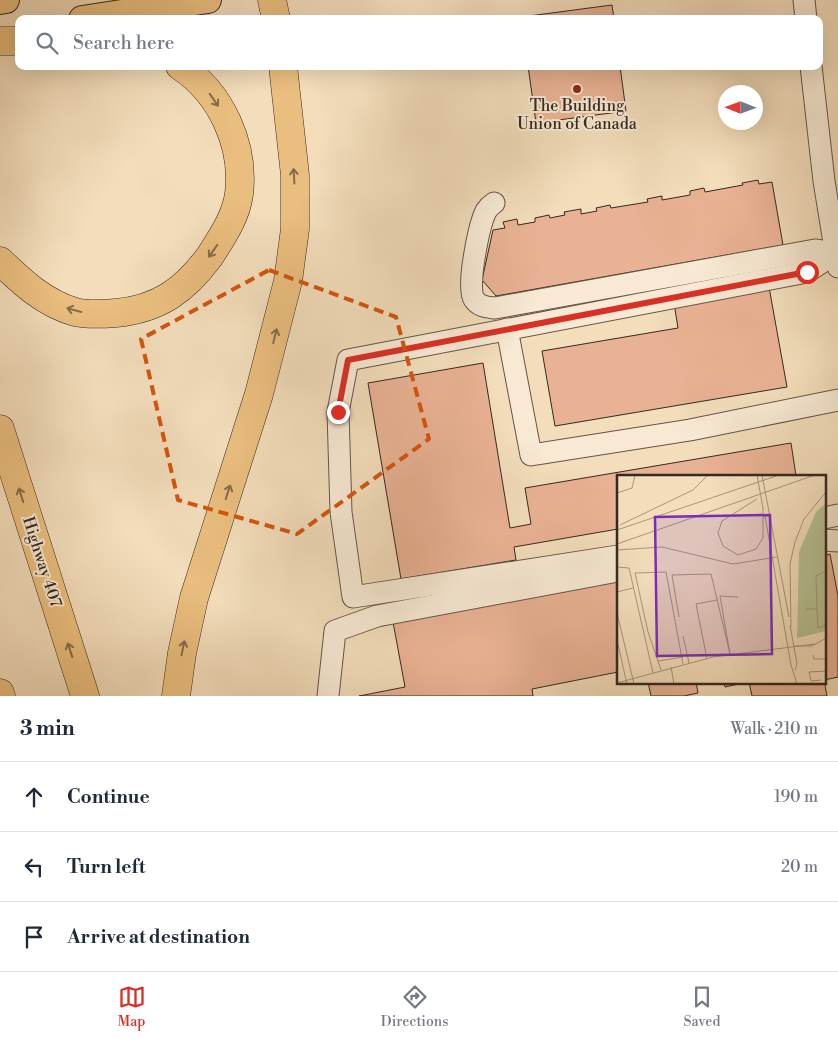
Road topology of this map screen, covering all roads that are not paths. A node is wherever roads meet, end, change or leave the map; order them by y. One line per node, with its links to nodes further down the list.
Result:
1 (6, 0): 5 (main road)
2 (208, 0): 6 (main road)
3 (272, 0): 7 (highway)
4 (804, 0): 8 (street)
5 (0, 1)
6 (109, 15)
7 (275, 15)
8 (806, 15)
9 (15, 30): 10 (main road)
10 (0, 32)
11 (0, 41): 12 (highway)
12 (15, 41)
13 (185, 70): 18 (highway, one-way to 18)
14 (283, 70): 25 (highway, one-way to 14)
15 (811, 70): 17 (street)
16 (494, 203): 17 (street)
17 (837, 260): 19 (street)
18 (0, 261)
19 (507, 329): 20 (street); 22 (street)
20 (838, 400)
21 (0, 429): 24 (highway, Highway 407, one-way to 21)
22 (617, 556)
23 (617, 571): 26 (street)
24 (85, 696)
25 (176, 696)
26 (328, 696)

